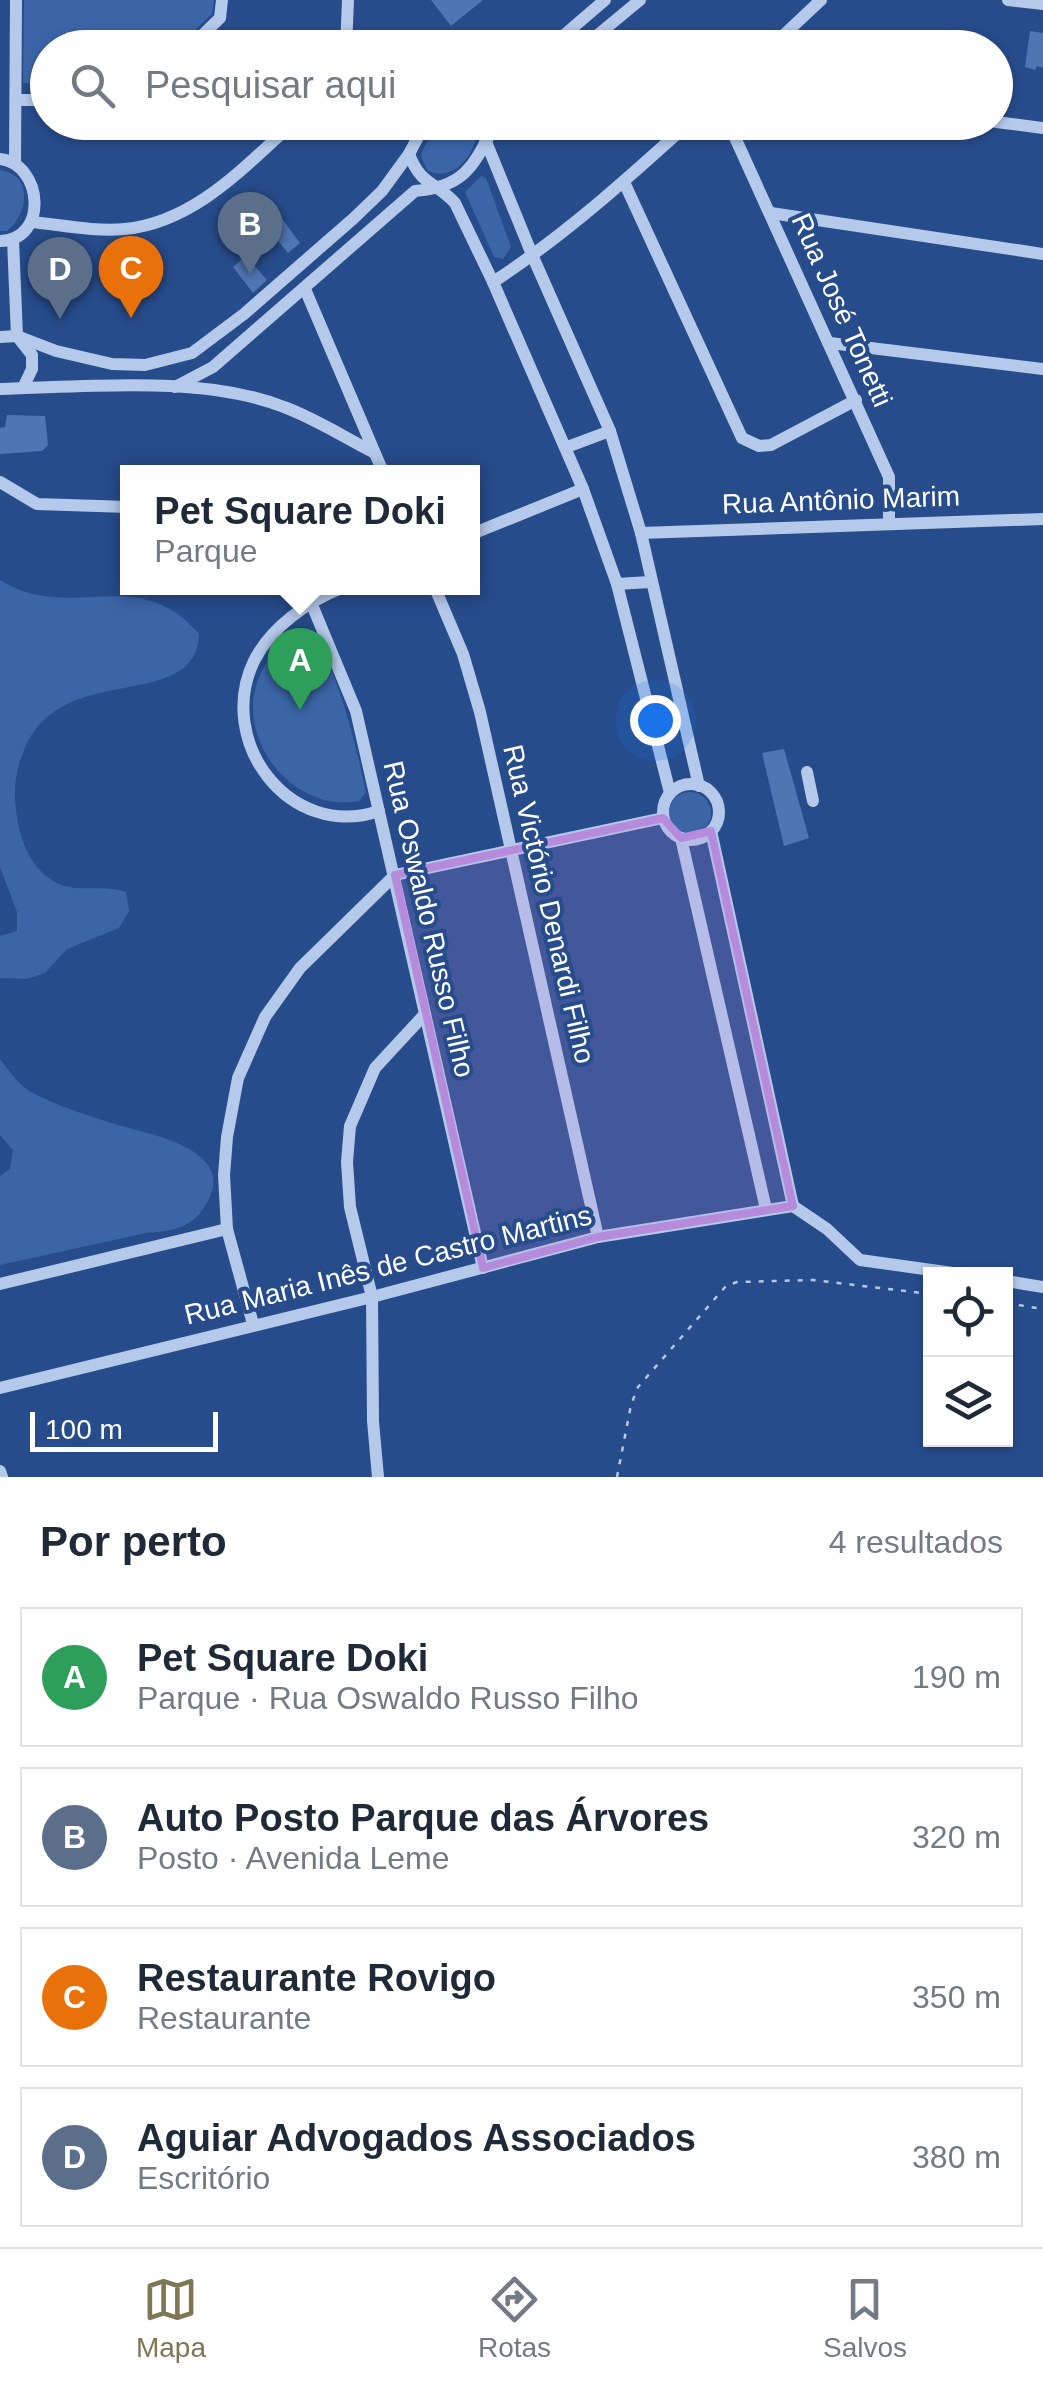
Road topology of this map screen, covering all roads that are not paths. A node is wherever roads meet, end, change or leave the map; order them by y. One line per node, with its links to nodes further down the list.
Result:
1 (16, 0): 14 (street)
2 (222, 0): 9 (street)
3 (348, 0): 10 (street)
4 (604, 0): 11 (street)
5 (640, 0): 12 (street)
6 (820, 0): 13 (street)
7 (1008, 0): 8 (street)
8 (1043, 4)
9 (208, 30)
10 (347, 30)
11 (570, 30)
12 (604, 30)
13 (789, 30)
14 (16, 100): 15 (street); 27 (street)
15 (30, 100)
16 (1013, 124): 17 (street)
17 (1043, 128)
18 (274, 140): 31 (street)
19 (416, 140): 25 (street)
20 (485, 140): 24 (street)
21 (487, 140): 24 (street)
22 (670, 140): 28 (street)
23 (737, 140): 30 (street, Rua José Tonetti)
24 (485, 144): 29 (street); 34 (street)
25 (409, 154): 29 (street); 37 (street)
26 (0, 158): 27 (street)
27 (15, 161): 31 (street)
28 (624, 182): 34 (street); 44 (street)
29 (443, 189): 35 (street); 36 (street)
30 (771, 213): 33 (street); 39 (street, Rua José Tonetti)
31 (32, 222): 32 (street)
32 (7, 241): 37 (street)
33 (1043, 254)
34 (532, 257): 35 (street); 45 (street)
35 (493, 282): 46 (street)
36 (305, 289): 41 (street); 47 (street)
37 (18, 336): 38 (street); 42 (street)
38 (0, 337)
39 (830, 342): 40 (street); 44 (street, Rua José Tonetti)
40 (1043, 370)
41 (175, 387): 42 (street); 47 (street)
42 (23, 388): 43 (street)
43 (0, 389)
44 (856, 400): 53 (street, Rua José Tonetti)
45 (610, 431): 46 (street); 55 (street)
46 (567, 447): 50 (street)
47 (373, 452): 48 (street)
48 (380, 465)
49 (0, 482): 51 (street)
50 (583, 488): 54 (street); 57 (street)
51 (120, 507)
52 (1043, 519): 53 (street, Rua Antônio Marim)
53 (890, 523): 55 (street, Rua Antônio Marim)
54 (480, 531)
55 (641, 533): 56 (street)
56 (650, 582): 57 (street); 62 (street)
57 (618, 584): 63 (street)
58 (307, 595): 65 (street)
59 (308, 595): 65 (street, Rua Oswaldo Russo Filho)
60 (439, 595): 69 (street, Rua Victório Denardi Filho)
61 (807, 772): 64 (street)
62 (699, 786): 63 (street); 67 (street)
63 (670, 793): 66 (street)
64 (813, 801)
65 (379, 811): 70 (street, Rua Oswaldo Russo Filho)
66 (664, 818): 68 (street); 69 (street)
67 (712, 831): 68 (street); 72 (street)
68 (681, 838): 73 (street)
69 (510, 852): 70 (street); 75 (street, Rua Victório Denardi Filho)
70 (395, 875): 71 (street, Rua Oswaldo Russo Filho); 74 (street)
71 (425, 1014): 76 (street, Rua Oswaldo Russo Filho); 81 (street)
72 (792, 1206): 73 (street, Rua Maria Inês de Castro Martins); 77 (street)
73 (766, 1210): 75 (street, Rua Maria Inês de Castro Martins)
74 (227, 1229): 79 (street); 82 (street)
75 (598, 1237): 76 (street, Rua Maria Inês de Castro Martins)
76 (484, 1268): 81 (street, Rua Maria Inês de Castro Martins)
77 (923, 1269)
78 (1013, 1282): 80 (street)
79 (0, 1284)
80 (1043, 1286)
81 (372, 1297): 82 (street, Rua Maria Inês de Castro Martins); 84 (street)
82 (253, 1324): 83 (street, Rua Maria Inês de Castro Martins)
83 (0, 1388)
84 (378, 1477)

